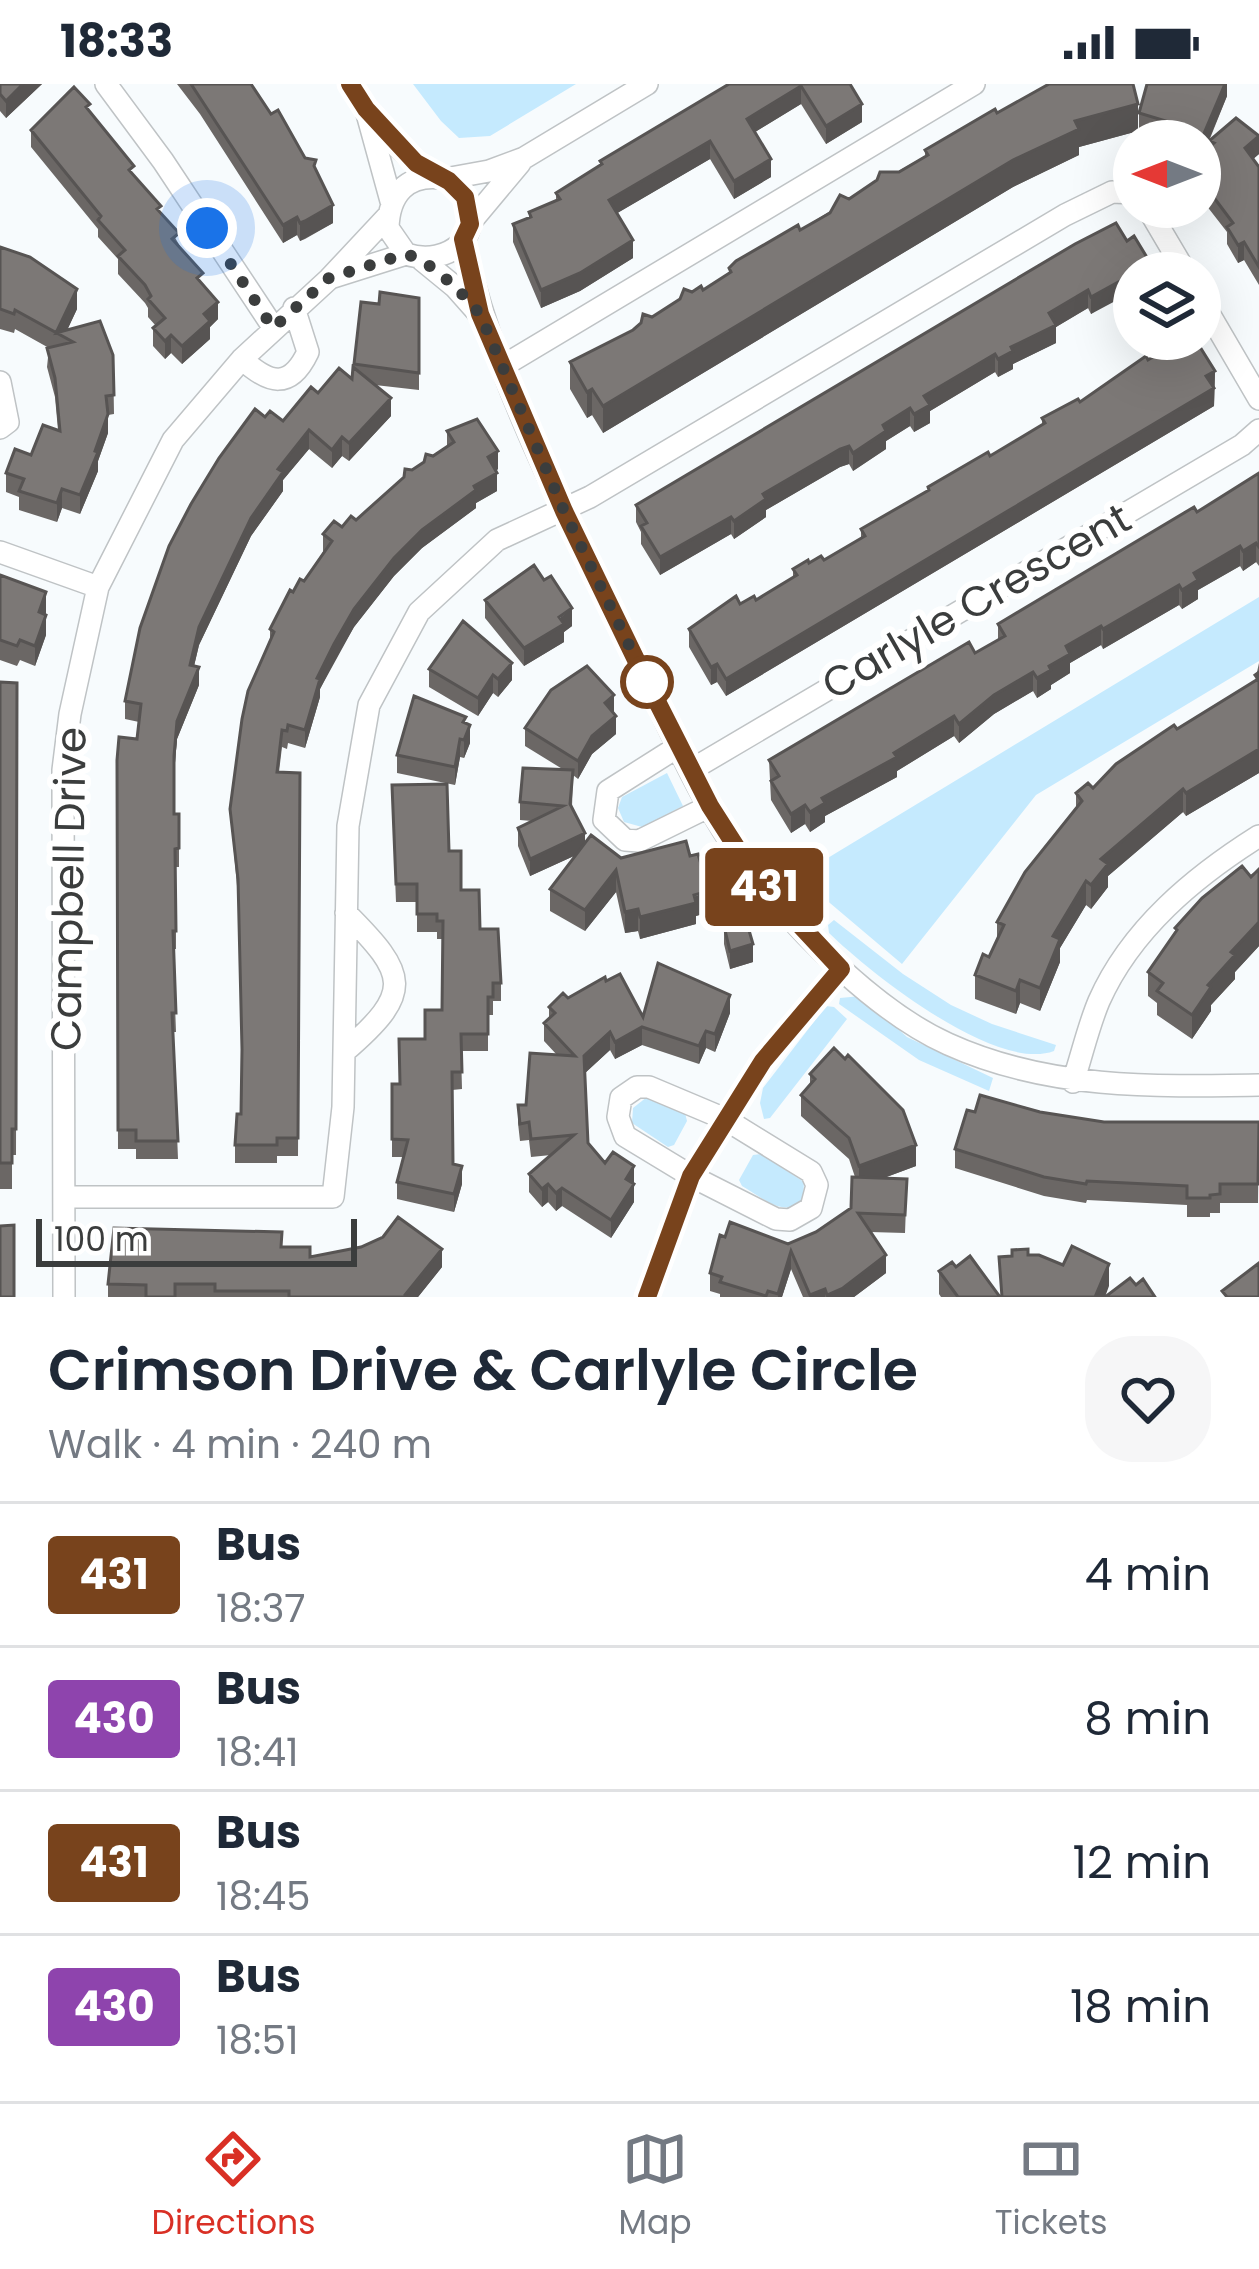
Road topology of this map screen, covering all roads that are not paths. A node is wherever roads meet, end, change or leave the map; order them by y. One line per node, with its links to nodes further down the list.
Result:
1 (106, 84): 15 (street)
2 (350, 84): 5 (street)
3 (647, 84): 6 (street)
4 (974, 84): 18 (street)
5 (366, 109): 7 (street); 9 (street)
6 (524, 158): 7 (street); 10 (street)
7 (443, 179): 9 (street); 10 (street)
8 (1113, 192): 23 (street)
9 (390, 209): 11 (street); 12 (street, Campbell Drive)
10 (466, 231): 11 (street); 14 (street)
11 (414, 257): 12 (street, Campbell Drive); 14 (street)
12 (329, 278): 13 (street, Campbell Drive)
13 (294, 308): 15 (street, Campbell Drive); 17 (street)
14 (480, 314): 18 (street)
15 (273, 328): 17 (street, Campbell Drive)
16 (1221, 334): 20 (street)
17 (242, 358): 25 (street, Campbell Drive)
18 (503, 366): 23 (street)
19 (0, 382): 21 (street)
20 (1259, 399)
21 (0, 428)
22 (1259, 430): 27 (street, Carlyle Crescent)
23 (564, 511): 26 (street); 30 (street)
24 (0, 552): 25 (street)
25 (98, 586): 37 (street, Campbell Drive)
26 (679, 746): 27 (street); 28 (street)
27 (691, 770): 28 (street)
28 (710, 806): 31 (street)
29 (1259, 836): 33 (street)
30 (346, 913): 32 (street); 32 (street)
31 (841, 969): 33 (street); 35 (street)
32 (344, 1052): 37 (street)
33 (1073, 1082): 34 (street)
34 (1259, 1085)
35 (725, 1119): 36 (street); 36 (street); 36 (street)
36 (691, 1176): 39 (street)
37 (64, 1196): 38 (street, Campbell Drive)
38 (64, 1297)
39 (647, 1297)

